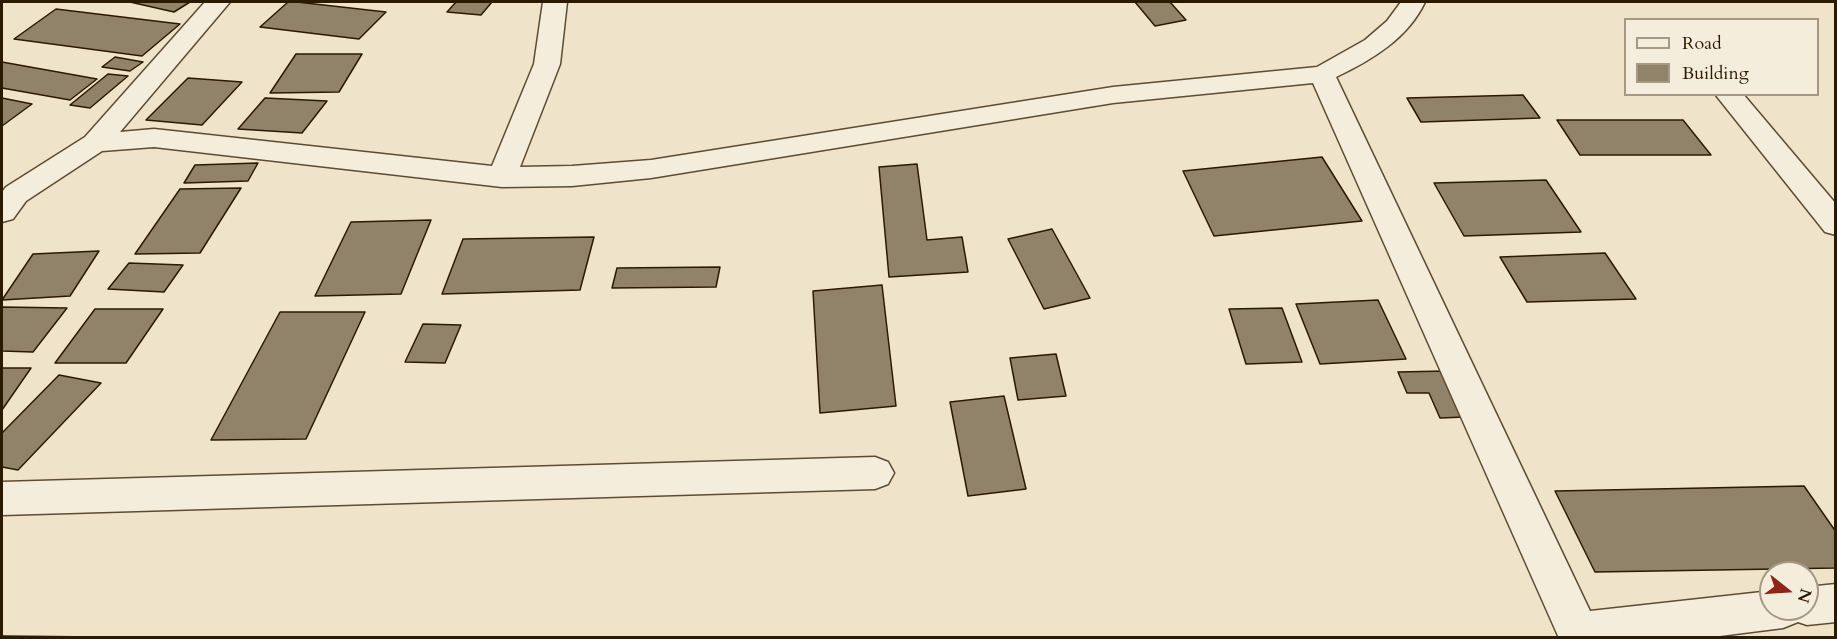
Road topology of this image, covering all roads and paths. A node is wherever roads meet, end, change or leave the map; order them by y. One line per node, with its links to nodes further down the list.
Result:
1 (218, 2): 6 (street)
2 (555, 2): 7 (street)
3 (1413, 2): 4 (street)
4 (1322, 74): 7 (street); 15 (street)
5 (1730, 96): 9 (street)
6 (95, 143): 7 (street); 8 (street)
7 (502, 177)
8 (2, 212)
9 (1836, 225)
10 (875, 472): 11 (street)
11 (2, 499)
12 (1836, 603): 13 (street)
13 (1819, 605)
14 (1759, 612): 15 (street)
15 (1580, 635)

